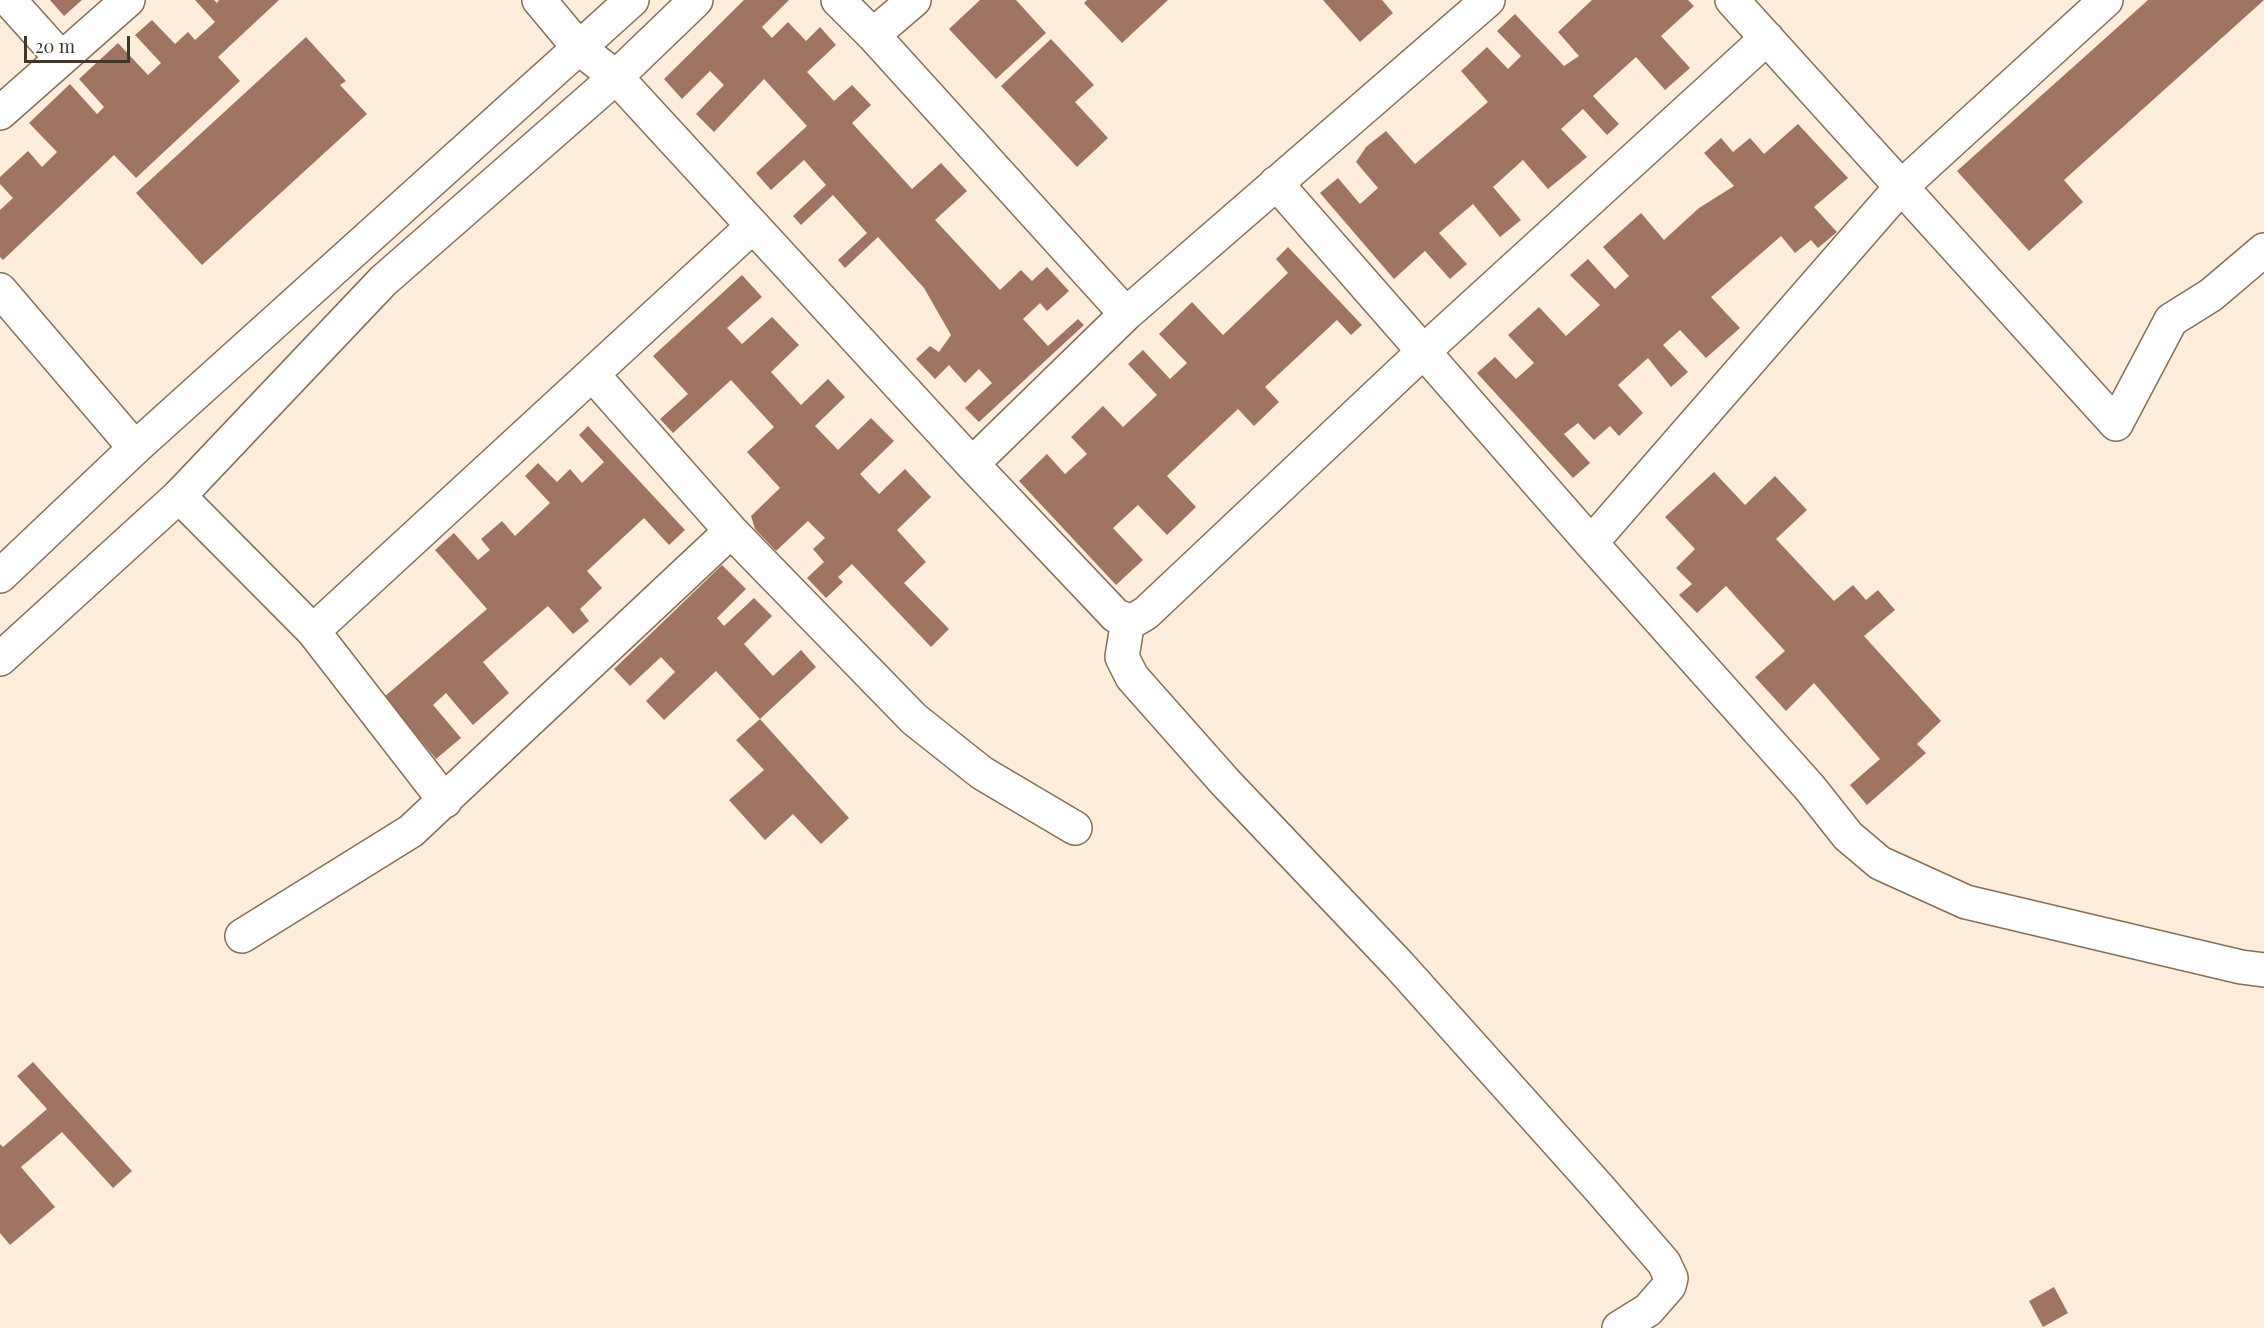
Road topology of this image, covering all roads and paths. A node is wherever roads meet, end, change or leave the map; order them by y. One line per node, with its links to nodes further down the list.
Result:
1 (9, 0): 14 (street)
2 (128, 0): 14 (street)
3 (539, 0): 13 (street)
4 (632, 0): 13 (street)
5 (696, 0): 15 (street)
6 (838, 0): 11 (street)
7 (914, 0): 11 (street)
8 (1732, 0): 12 (street)
9 (2106, 0): 18 (street)
10 (1469, 6): 17 (street)
11 (873, 35): 22 (street)
12 (1767, 38): 18 (street); 23 (street)
13 (580, 49): 15 (street); 25 (street)
14 (61, 58): 16 (street)
15 (616, 77): 19 (street); 27 (street)
16 (0, 112)
17 (1276, 183): 22 (street); 23 (street)
18 (1901, 187): 20 (street); 29 (street)
19 (753, 226): 24 (street); 26 (street)
20 (2264, 250)
21 (0, 290): 25 (street)
22 (1126, 314): 26 (street)
23 (1424, 351): 29 (street); 31 (street)
24 (592, 375): 28 (street); 32 (street)
25 (135, 448): 30 (street)
26 (972, 464): 31 (street)
27 (179, 496): 32 (street); 33 (street)
28 (731, 531): 34 (street); 35 (street)
29 (1591, 543): 37 (street)
30 (0, 576)
31 (1128, 620): 38 (street)
32 (313, 632): 34 (street)
33 (0, 659)
34 (445, 801): 36 (street)
35 (1075, 828)
36 (242, 936)
37 (2264, 970)
38 (1619, 1328)

